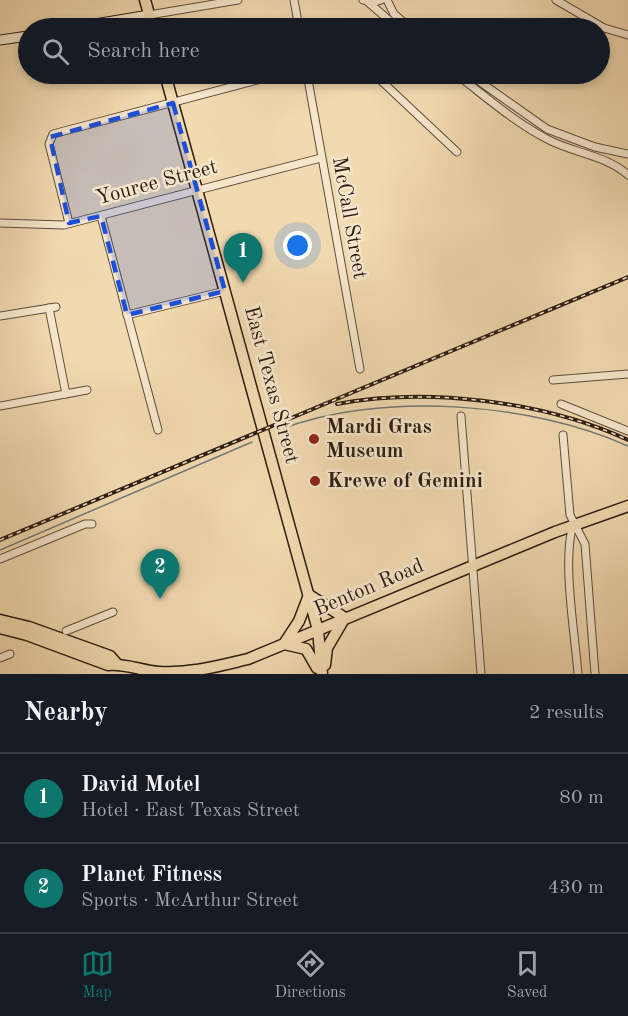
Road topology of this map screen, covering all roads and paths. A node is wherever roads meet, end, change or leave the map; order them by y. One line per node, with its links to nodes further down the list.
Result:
1 (145, 0): 8 (main road)
2 (238, 0): 8 (street)
3 (294, 0): 11 (street)
4 (381, 0): 7 (street)
5 (387, 0): 13 (street)
6 (556, 0): 14 (street)
7 (365, 1): 12 (street)
8 (149, 15): 9 (street); 10 (main road)
9 (131, 18)
10 (150, 18)
11 (297, 18)
12 (386, 18)
13 (399, 18)
14 (587, 18)
15 (610, 30): 16 (street)
16 (628, 35)
17 (18, 37): 18 (street)
18 (0, 40)
19 (168, 84): 25 (main road, East Texas Street)
20 (243, 84): 25 (street)
21 (309, 84): 28 (street, McCall Street)
22 (385, 84): 26 (street)
23 (470, 84): 29 (street)
24 (483, 84): 27 (street)
25 (174, 103): 30 (main road, East Texas Street); 33 (street)
26 (457, 152)
27 (628, 154)
28 (321, 158): 30 (street, Youree Street); 37 (street, McCall Street)
29 (628, 175)
30 (197, 189): 31 (street, Youree Street); 34 (main road, East Texas Street)
31 (101, 216): 33 (street, Youree Street); 35 (street)
32 (0, 223): 33 (street, Youree Street)
33 (69, 223)
34 (225, 291): 35 (street); 54 (main road, East Texas Street)
35 (127, 315): 46 (street)
36 (0, 316): 41 (street)
37 (360, 369)
38 (628, 374): 39 (street)
39 (554, 380)
40 (87, 390): 41 (street)
41 (66, 394): 44 (street)
42 (0, 397): 44 (street)
43 (561, 404): 47 (street)
44 (1, 406)
45 (461, 416): 53 (street)
46 (158, 429)
47 (628, 431)
48 (563, 435): 51 (street)
49 (628, 506): 51 (main road, Benton Road)
50 (92, 524): 52 (street)
51 (573, 525): 53 (main road, Benton Road); 67 (street); 68 (street)
52 (0, 559)
53 (473, 565): 56 (main road, Benton Road); 66 (street)
54 (309, 595): 56 (main road); 59 (main road, East Texas Street); 61 (main road)
55 (113, 612): 60 (street)
56 (345, 618): 59 (main road, Benton Road); 65 (main road)
57 (0, 620): 64 (main road)
58 (0, 628): 64 (main road, Benton Road)
59 (318, 630): 61 (main road, Benton Road); 65 (main road, East Texas Street)
60 (66, 631)
61 (284, 644): 64 (main road, Benton Road); 65 (main road)
62 (10, 654): 63 (street)
63 (0, 658)
64 (123, 668)
65 (322, 674)
66 (481, 674)
67 (578, 674)
68 (595, 674)

